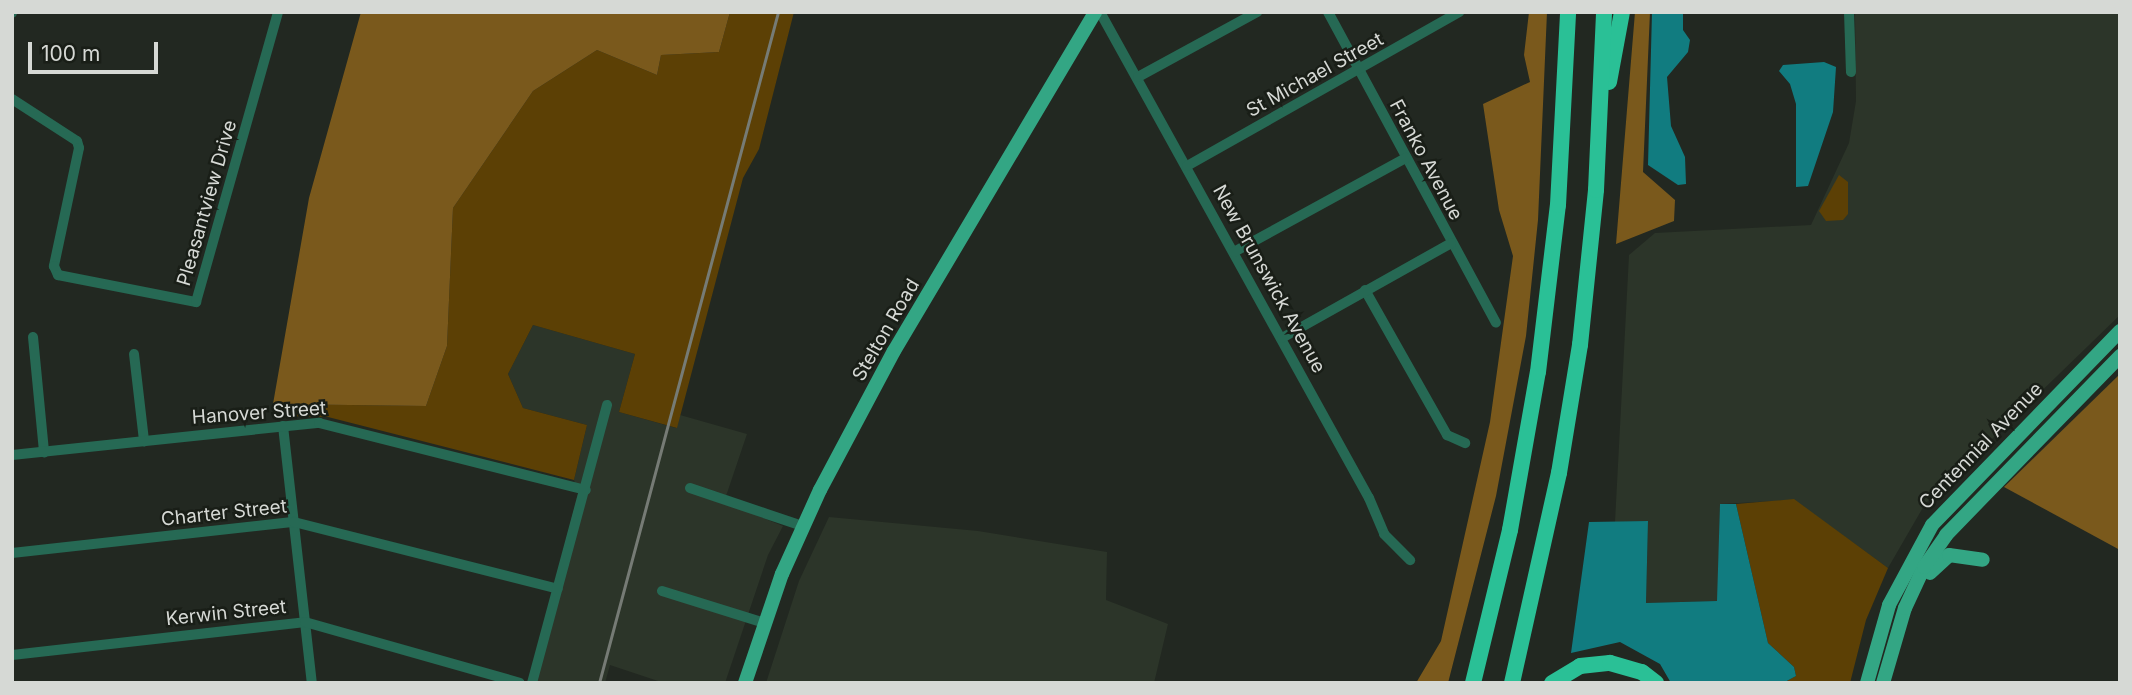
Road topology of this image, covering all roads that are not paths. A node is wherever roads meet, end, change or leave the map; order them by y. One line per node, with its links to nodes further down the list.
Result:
1 (278, 12): 14 (street, Pleasantview Drive)
2 (1095, 12): 36 (main road, Stelton Road)
3 (1100, 12): 13 (street, New Brunswick Avenue)
4 (1257, 12): 13 (street)
5 (1328, 12): 11 (street, Franko Avenue)
6 (1459, 12): 11 (street, St Michael Street)
7 (1568, 12): 50 (highway)
8 (1604, 12): 15 (highway)
9 (1622, 12): 15 (highway)
10 (1849, 12): 12 (street)
11 (1359, 71): 16 (street, Franko Avenue); 17 (street, St Michael Street)
12 (1851, 72)
13 (1138, 77): 17 (street, New Brunswick Avenue)
14 (12, 99)
15 (1603, 100): 51 (highway)
16 (1406, 158): 18 (street, Franko Avenue); 19 (street)
17 (1187, 166): 19 (street, New Brunswick Avenue)
18 (1451, 243): 20 (street); 21 (street, Franko Avenue)
19 (1234, 252): 24 (street, New Brunswick Avenue)
20 (1365, 290): 24 (street); 30 (street)
21 (1496, 323)
22 (2120, 331): 54 (main road, Centennial Avenue)
23 (33, 337): 31 (street)
24 (1282, 338): 38 (street, New Brunswick Avenue)
25 (134, 354): 29 (street)
26 (2120, 356): 42 (main road, Centennial Avenue)
27 (607, 405): 34 (street)
28 (283, 426): 29 (street, Hanover Street); 34 (street, Hanover Street); 35 (street)
29 (144, 441): 31 (street, Hanover Street)
30 (1465, 443)
31 (44, 452): 32 (street, Hanover Street)
32 (12, 455)
33 (690, 488): 36 (street)
34 (586, 490): 40 (street)
35 (294, 522): 37 (street, Charter Street); 40 (street, Charter Street); 43 (street)
36 (802, 526): 44 (main road, Stelton Road)
37 (12, 553)
38 (1410, 559)
39 (1983, 560): 42 (main road)
40 (558, 589): 48 (street)
41 (662, 591): 44 (street)
42 (1902, 617): 55 (main road, Centennial Avenue)
43 (305, 622): 45 (street, Kerwin Street); 46 (street); 47 (street, Kerwin Street)
44 (765, 622): 49 (main road, Stelton Road)
45 (12, 655)
46 (312, 683)
47 (520, 683)
48 (532, 683)
49 (745, 683)
50 (1473, 683)
51 (1512, 683)
52 (1552, 683): 53 (highway)
53 (1656, 683)
54 (1867, 683)
55 (1883, 683)

